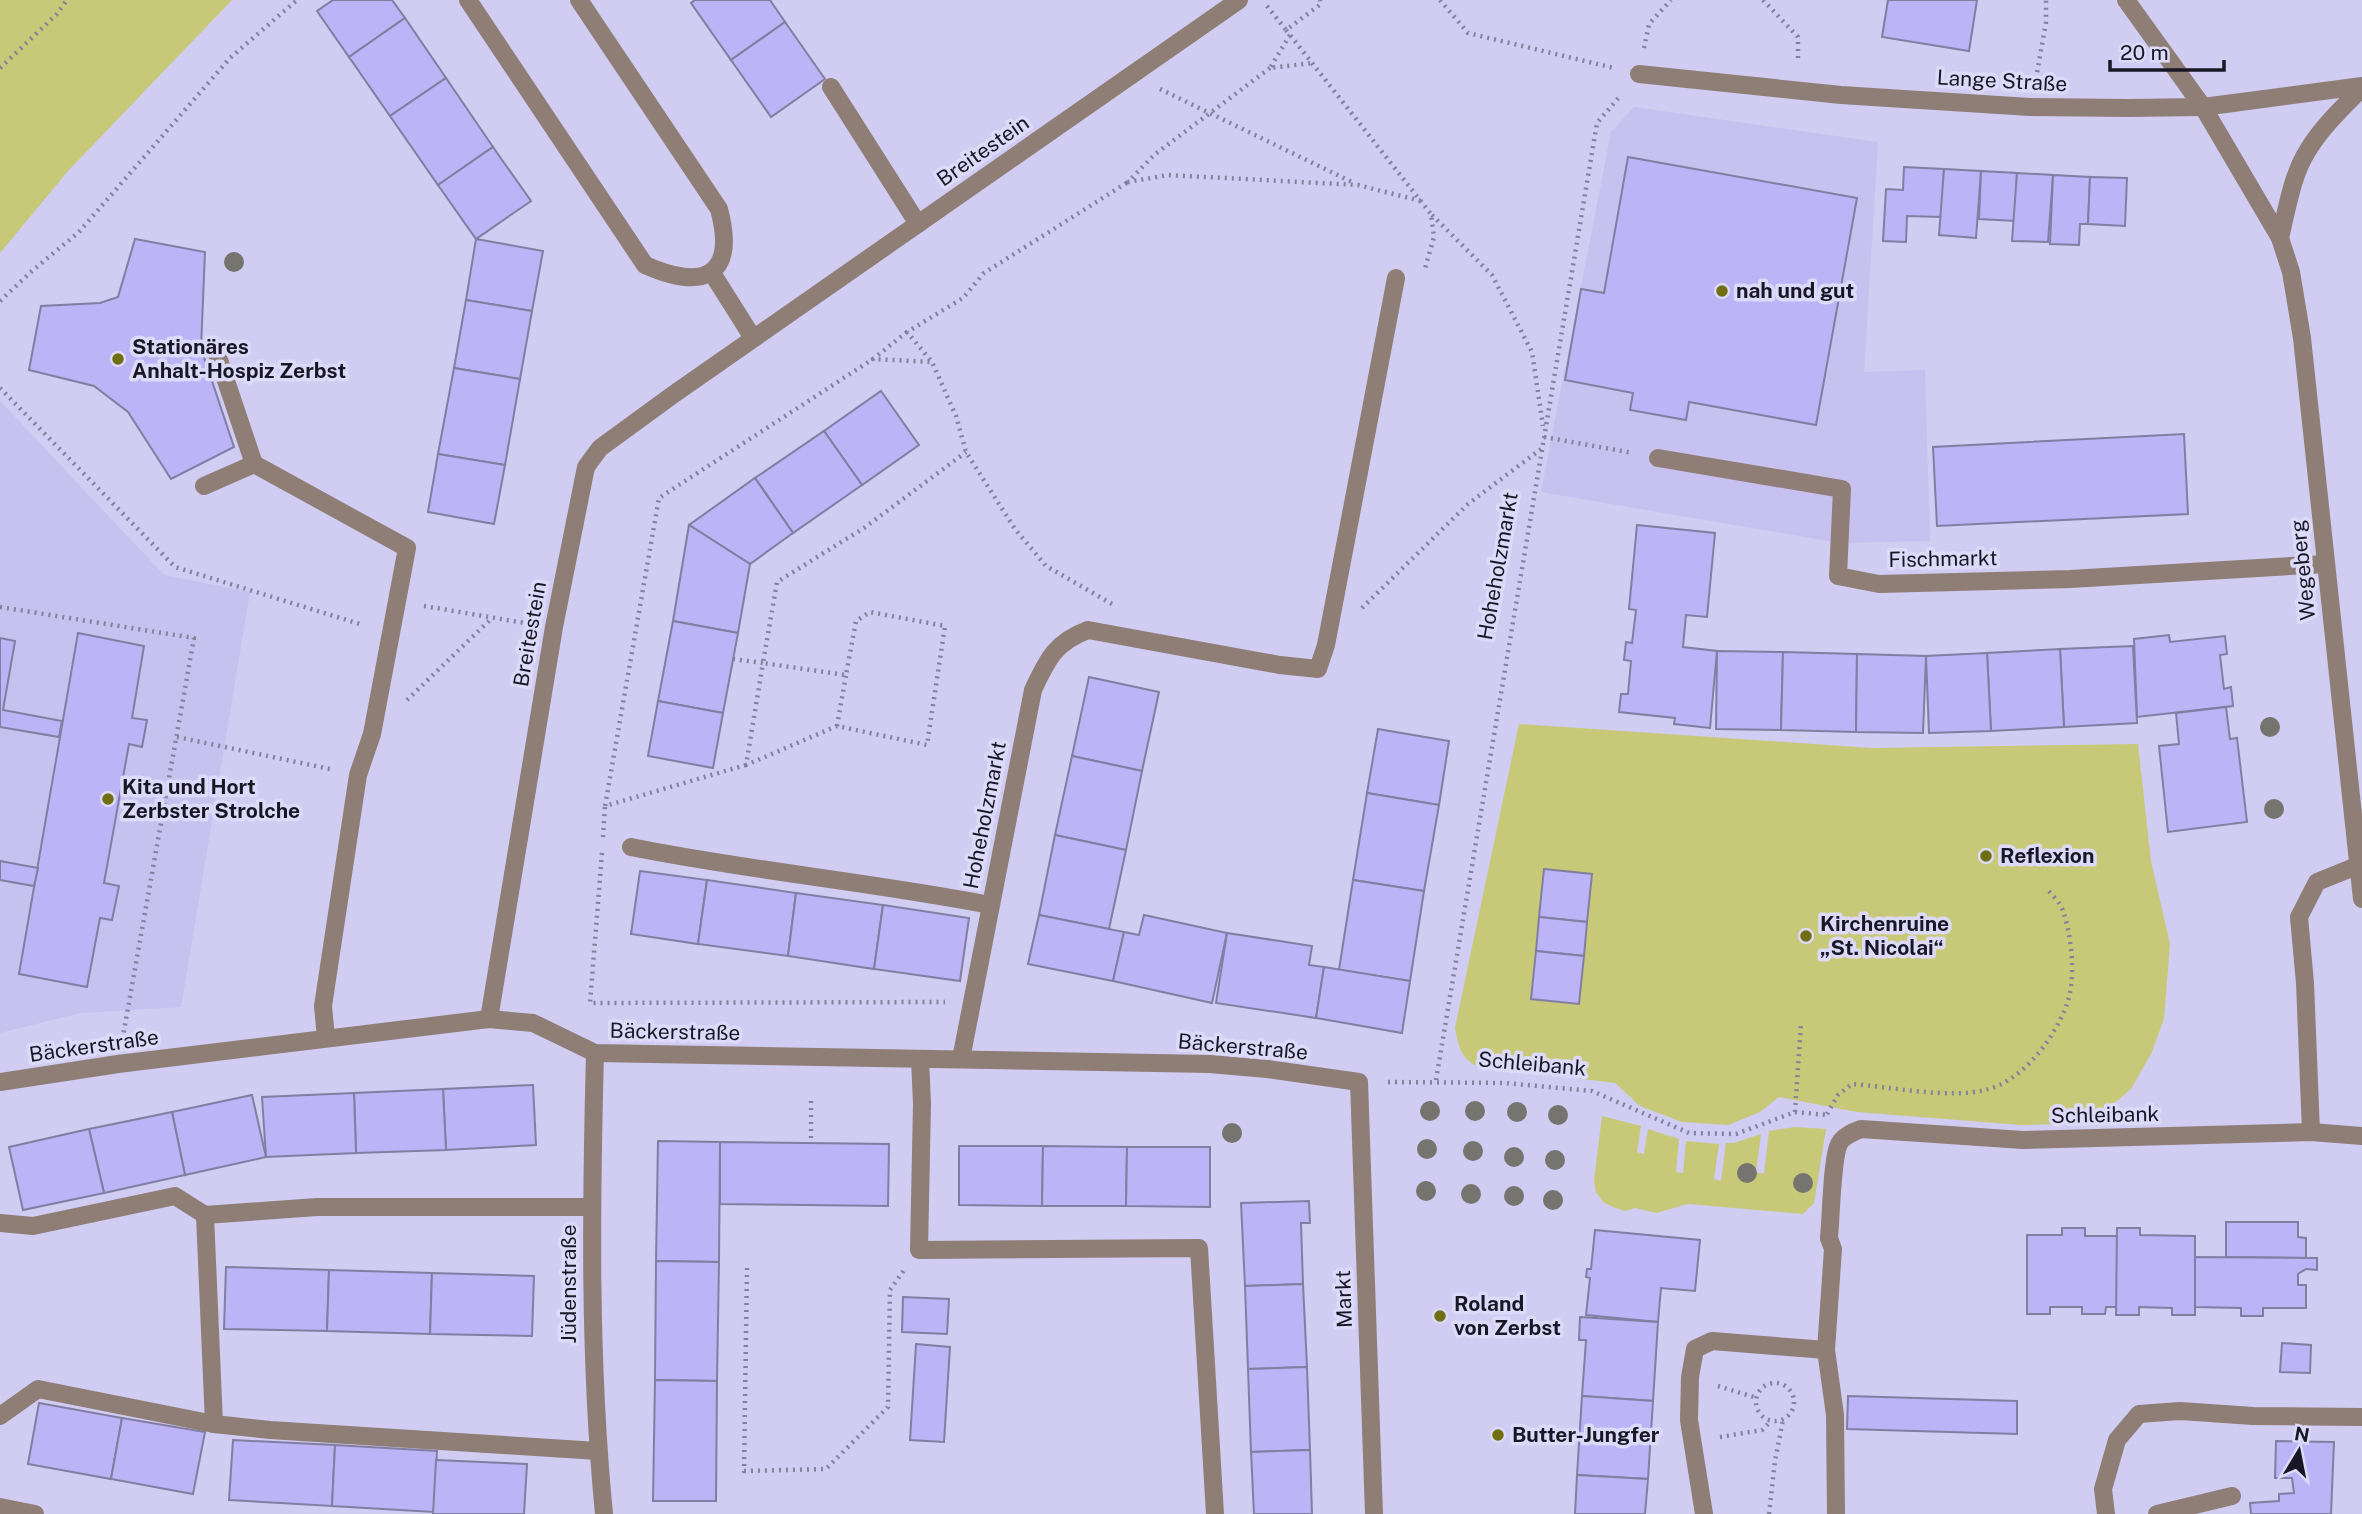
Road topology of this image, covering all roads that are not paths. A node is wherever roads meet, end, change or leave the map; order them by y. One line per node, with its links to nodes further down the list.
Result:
1 (468, 0): 11 (street)
2 (579, 0): 11 (street)
3 (1239, 0): 9 (street, Breitestein)
4 (2126, 0): 8 (street, Wegeberg)
5 (1639, 74): 8 (street, Lange Straße)
6 (2362, 87): 8 (street, Lange Straße); 10 (street)
7 (831, 88): 9 (street)
8 (2203, 107): 10 (street, Wegeberg)
9 (918, 224): 13 (street, Breitestein)
10 (2280, 238): 18 (street, Wegeberg)
11 (712, 273): 13 (street)
12 (1396, 278): 23 (street, Hoheholzmarkt)
13 (753, 338): 24 (street, Breitestein)
14 (218, 354): 16 (street)
15 (1658, 458): 18 (street, Fischmarkt)
16 (254, 464): 17 (street); 25 (street)
17 (204, 486)
18 (2325, 564): 19 (street, Wegeberg)
19 (2358, 816): 21 (street, Wegeberg)
20 (631, 847): 23 (street)
21 (2359, 864): 22 (street, Wegeberg); 31 (street)
22 (2362, 899)
23 (990, 905): 28 (street, Hoheholzmarkt)
24 (489, 1019): 25 (street, Bäckerstraße); 26 (street, Bäckerstraße)
25 (326, 1038): 29 (street, Bäckerstraße)
26 (595, 1053): 27 (street, Bäckerstraße); 33 (street, Jüdenstraße)
27 (920, 1059): 28 (street, Bäckerstraße); 45 (street)
28 (961, 1059): 30 (street, Bäckerstraße)
29 (0, 1082)
30 (1359, 1082): 46 (street, Markt)
31 (2311, 1132): 32 (street, Schleibank); 36 (street, Schleibank)
32 (2362, 1136)
33 (592, 1207): 34 (street); 40 (street, Jüdenstraße)
34 (205, 1215): 35 (street); 39 (street)
35 (0, 1223)
36 (1826, 1350): 47 (street); 48 (street)
37 (0, 1416): 39 (street)
38 (2362, 1417): 49 (street)
39 (214, 1424): 40 (street)
40 (598, 1451): 44 (street, Jüdenstraße)
41 (2232, 1496): 50 (street)
42 (0, 1507): 43 (street)
43 (35, 1514)
44 (604, 1514)
45 (1215, 1514)
46 (1374, 1514)
47 (1704, 1514)
48 (1836, 1514)
49 (2106, 1514)
50 (2157, 1514)

